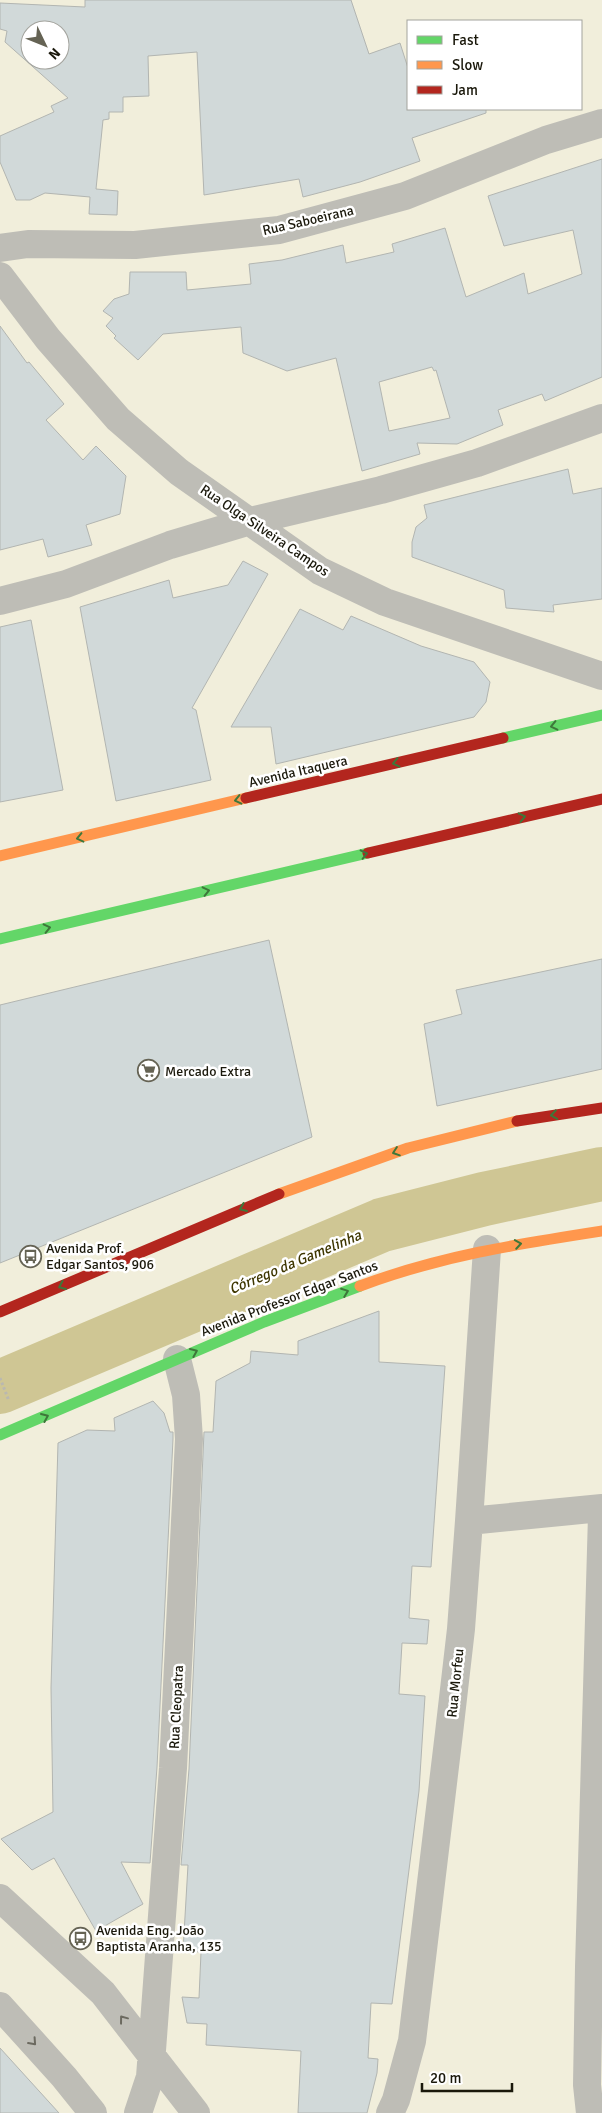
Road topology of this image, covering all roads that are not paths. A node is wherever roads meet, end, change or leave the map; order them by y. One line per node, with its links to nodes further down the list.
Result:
1 (602, 123): 2 (street, Rua Saboeirana)
2 (0, 248)
3 (0, 276): 5 (street, Rua Olga Silveira Campos)
4 (602, 418): 5 (street)
5 (250, 520): 6 (street); 7 (street, Rua Olga Silveira Campos)
6 (0, 601)
7 (602, 676)
8 (602, 715): 10 (main road, Avenida Itaquera, one-way to 10)
9 (602, 799): 11 (main road, one-way to 9)
10 (0, 856)
11 (0, 939)
12 (602, 1108): 15 (main road, one-way to 15)
13 (602, 1231): 14 (main road, Avenida Professor Edgar Santos, one-way to 13)
14 (487, 1249): 16 (main road, Avenida Professor Edgar Santos, one-way to 14); 20 (street, Rua Morfeu)
15 (0, 1312)
16 (177, 1359): 17 (main road, Avenida Professor Edgar Santos, one-way to 16); 23 (street, Rua Cleopatra)
17 (0, 1435)
18 (602, 1508): 20 (street)
19 (602, 1515): 28 (street)
20 (469, 1521): 27 (street, Rua Morfeu)
21 (0, 1898): 23 (street, one-way to 21)
22 (0, 2006): 24 (street, one-way to 24)
23 (150, 2055): 25 (street, Rua Cleopatra); 26 (street)
24 (93, 2113)
25 (138, 2113)
26 (196, 2113)
27 (390, 2113)
28 (590, 2113)

